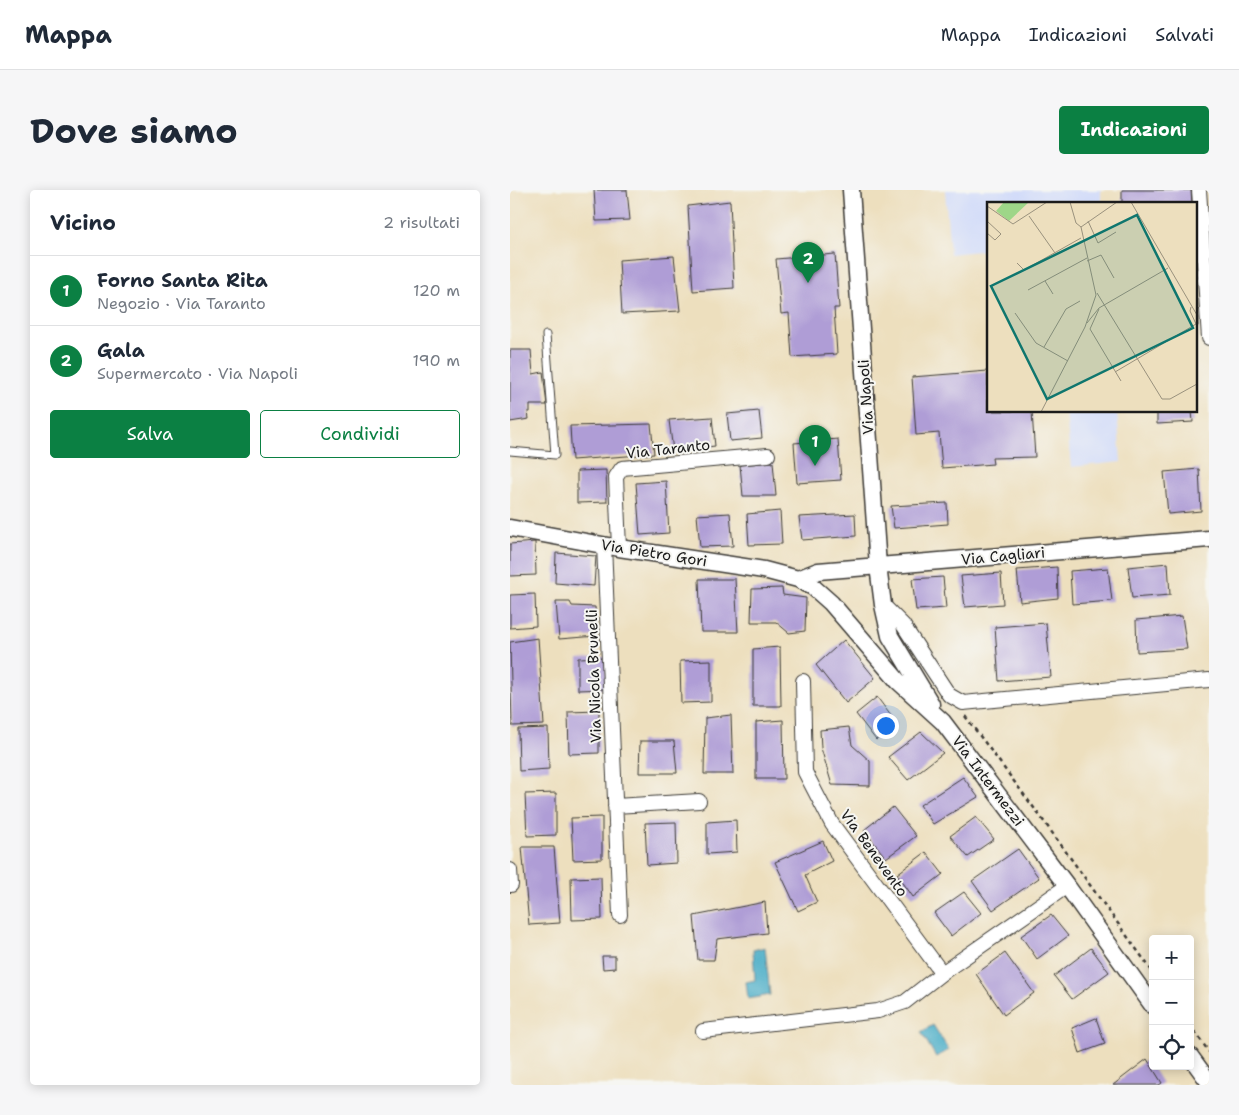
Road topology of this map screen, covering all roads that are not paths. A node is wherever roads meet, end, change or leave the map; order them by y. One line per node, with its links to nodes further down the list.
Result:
1 (851, 190): 10 (street, Via Napoli)
2 (1199, 190): 4 (street)
3 (546, 335): 5 (lane)
4 (1209, 338)
5 (510, 451)
6 (768, 455): 9 (street, Via Taranto)
7 (510, 528): 9 (street, Via Pietro Gori)
8 (1209, 539): 10 (street, Via Cagliari)
9 (612, 547): 11 (street, Via Pietro Gori); 17 (street, Via Nicola Brunelli)
10 (878, 566): 11 (street, Via Cagliari); 12 (street, Via Napoli)
11 (798, 579): 15 (street, Via Intermezzi)
12 (883, 605): 14 (street); 15 (street, Via Napoli)
13 (803, 680): 22 (street, Via Benevento)
14 (1209, 680)
15 (943, 722): 20 (street, Via Intermezzi)
16 (699, 801): 17 (street)
17 (615, 806): 21 (street, Via Nicola Brunelli)
18 (510, 870): 19 (street)
19 (510, 885)
20 (1067, 886): 22 (street); 23 (street, Via Intermezzi)
21 (620, 915)
22 (942, 973): 24 (street)
23 (1149, 1000)
24 (703, 1031)
25 (1194, 1061): 26 (street)
26 (1209, 1082)

